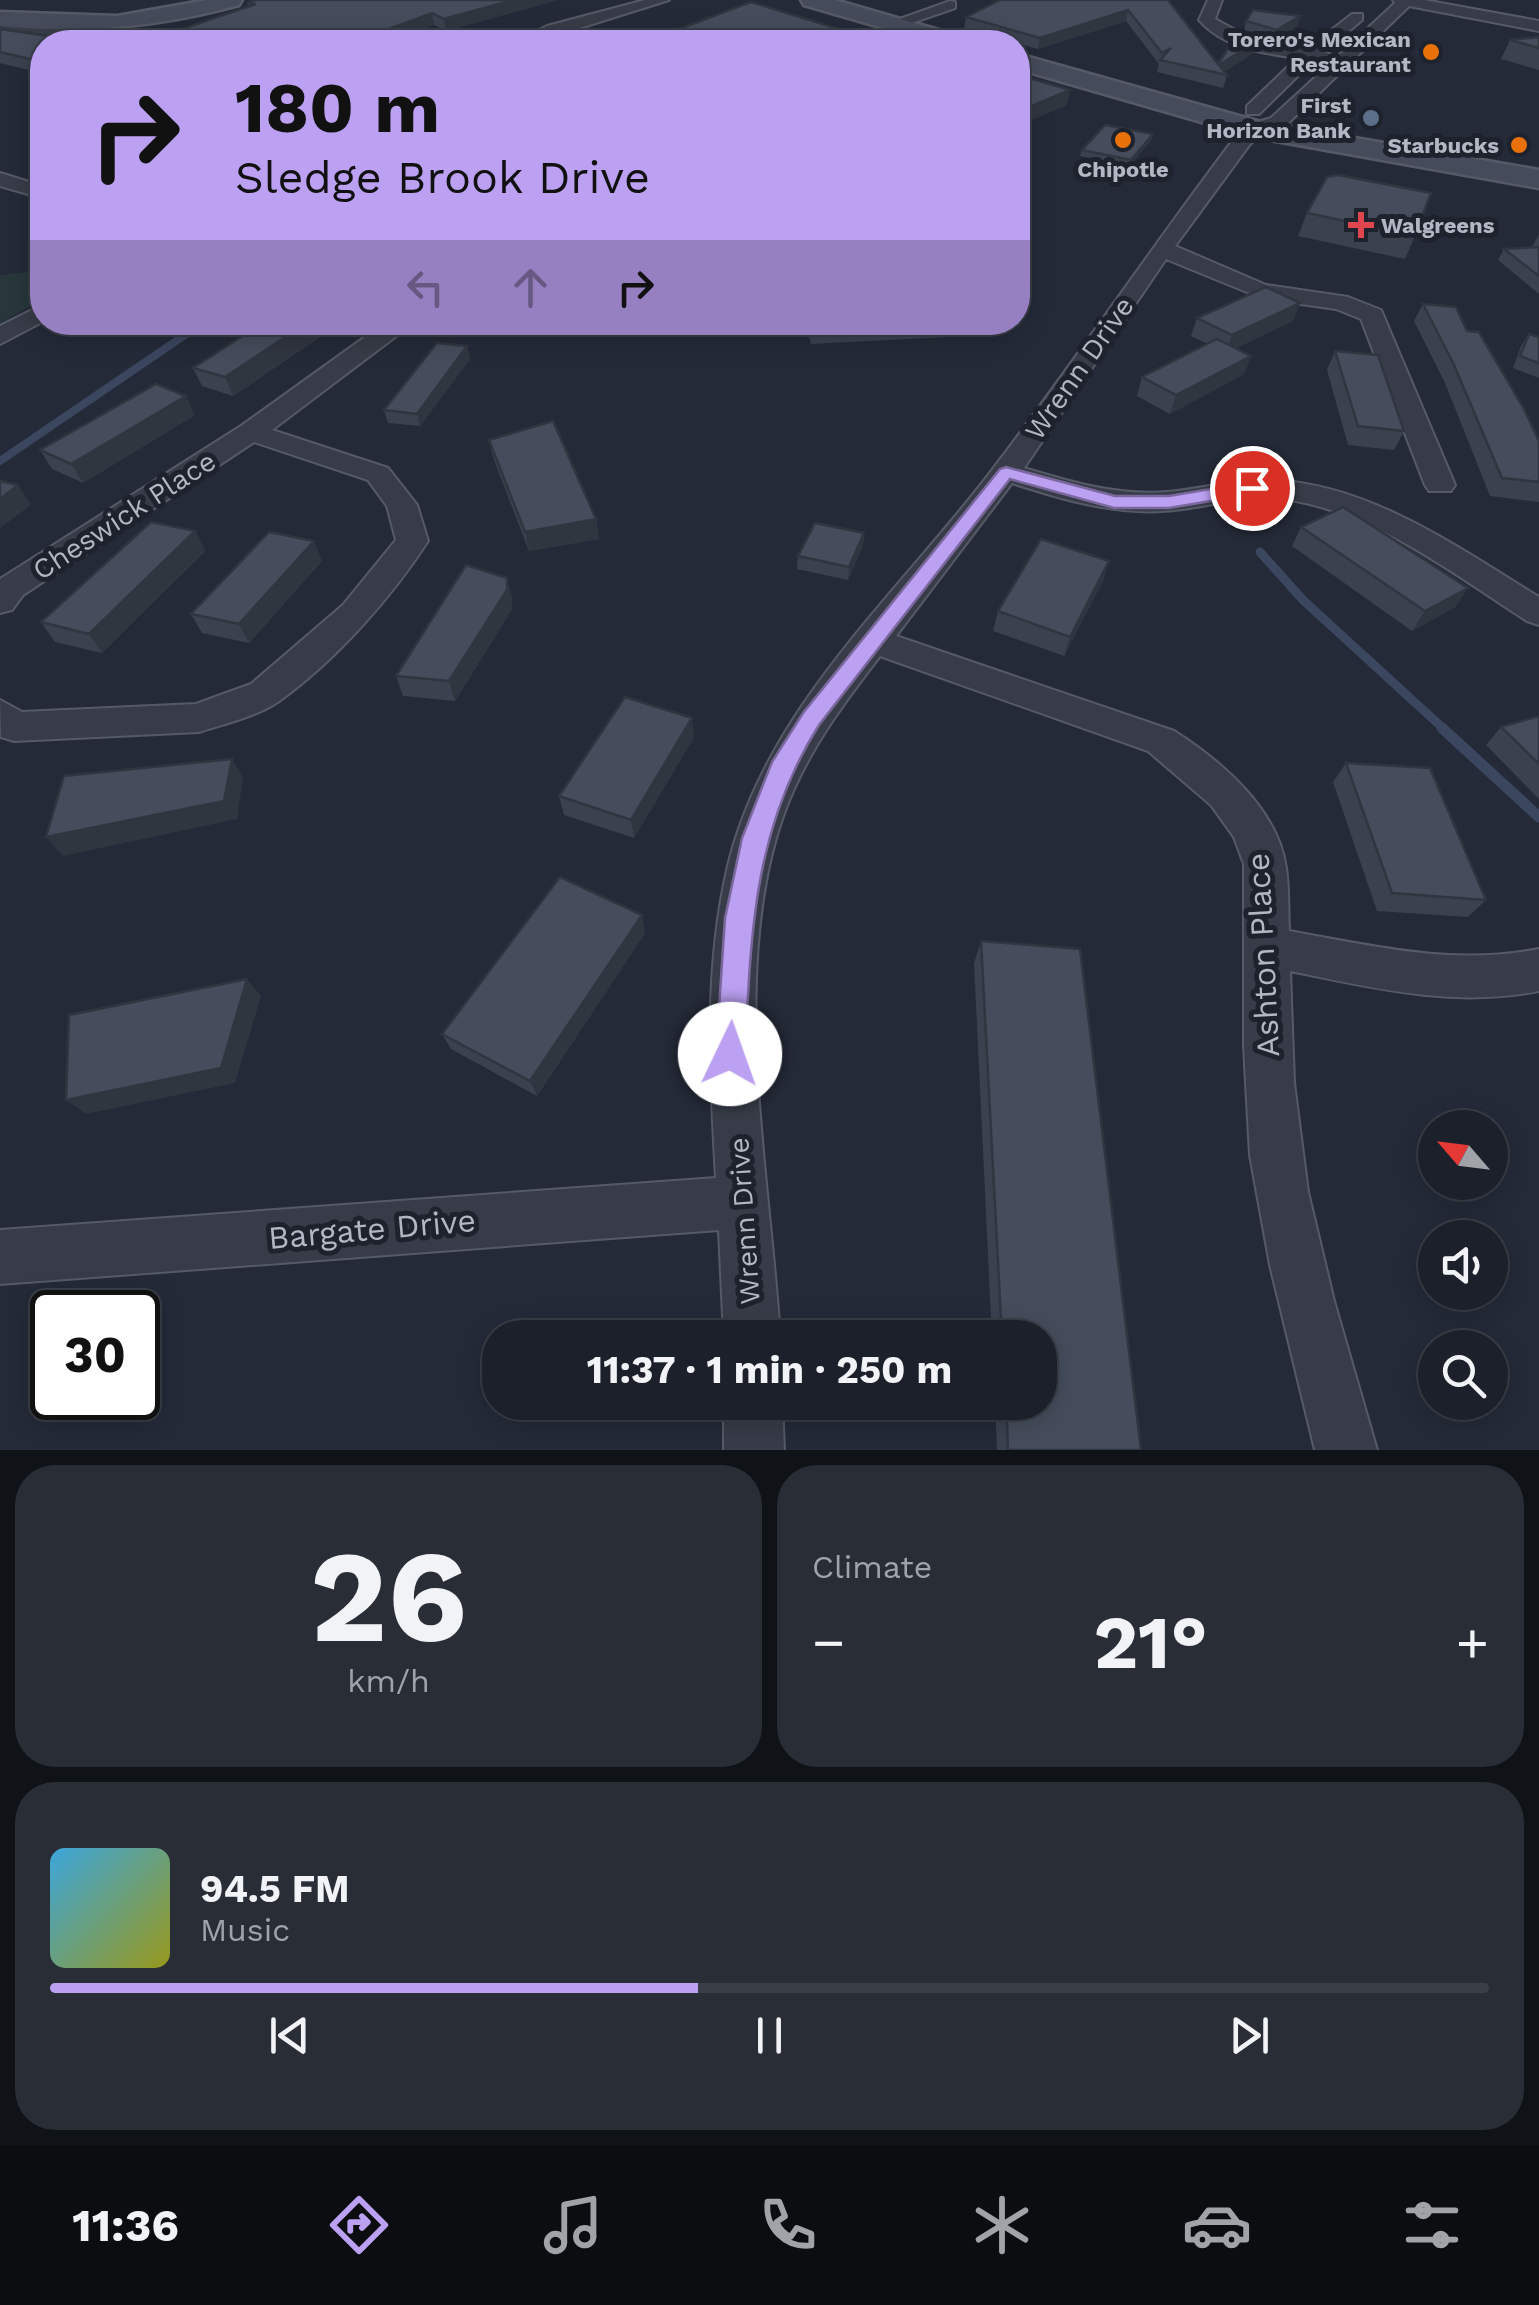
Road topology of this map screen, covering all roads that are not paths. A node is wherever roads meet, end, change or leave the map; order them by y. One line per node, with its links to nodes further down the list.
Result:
1 (231, 0): 8 (main road)
2 (662, 0): 12 (street)
3 (812, 0): 9 (main road)
4 (1216, 0): 14 (street)
5 (1378, 0): 14 (street)
6 (1405, 0): 10 (street); 15 (street)
7 (950, 5): 9 (street)
8 (2, 23): 11 (street)
9 (894, 24): 13 (main road)
10 (1539, 26)
11 (69, 30)
12 (550, 30)
13 (914, 30)
14 (1310, 55): 15 (street); 17 (street)
15 (1344, 59): 17 (street)
16 (1030, 64): 17 (main road)
17 (1254, 129): 19 (main road); 21 (street, Wrenn Drive)
18 (0, 179): 20 (street)
19 (1539, 180)
20 (30, 188)
21 (1162, 248): 26 (street, Wrenn Drive); 27 (street)
22 (30, 319): 24 (street)
23 (384, 335): 25 (street, Cheswick Place)
24 (0, 336)
25 (252, 432): 28 (street, Cheswick Place); 31 (street)
26 (1006, 472): 29 (street); 30 (street, Wrenn Drive)
27 (1440, 485)
28 (0, 602)
29 (1539, 613)
30 (874, 641): 32 (street, Ashton Place); 34 (street, Wrenn Drive)
31 (0, 714)
32 (1269, 946): 33 (street); 38 (street, Ashton Place)
33 (1539, 970)
34 (743, 1202): 35 (street, Bargate Drive); 36 (street, Wrenn Drive)
35 (0, 1257)
36 (751, 1320)
37 (753, 1420): 39 (street)
38 (1345, 1448)
39 (754, 1450)

